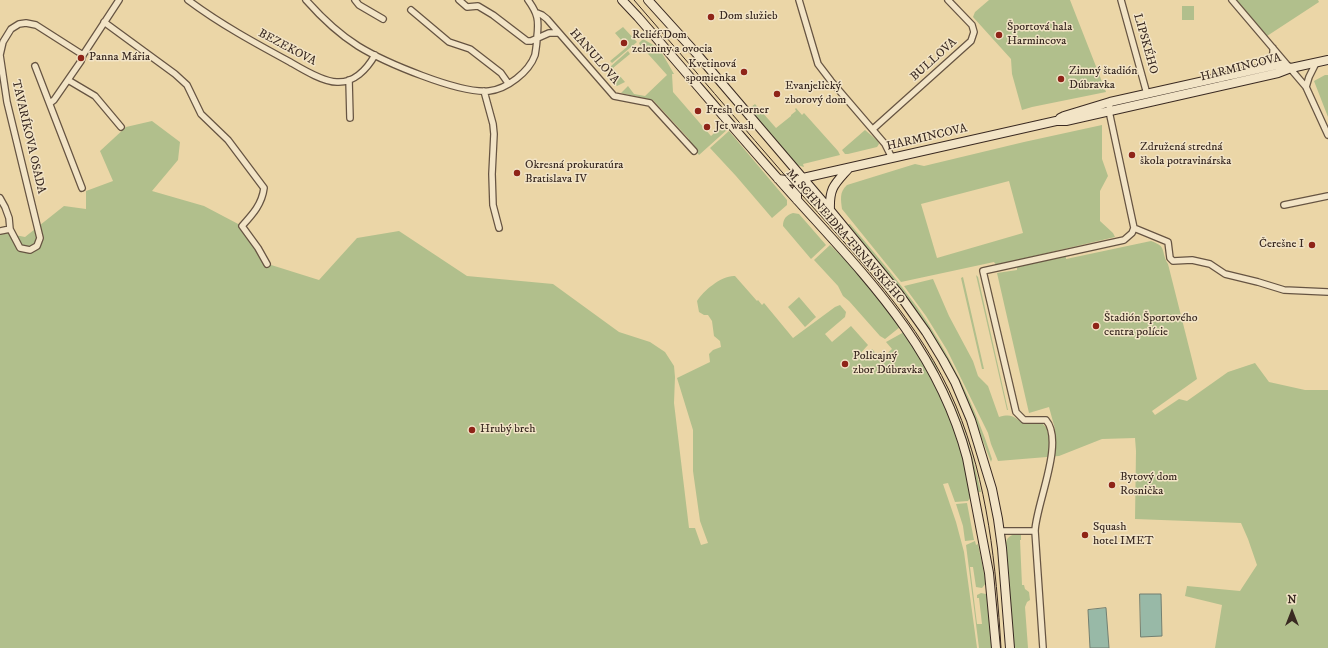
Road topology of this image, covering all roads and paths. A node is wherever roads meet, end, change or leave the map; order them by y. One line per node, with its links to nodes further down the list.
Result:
1 (119, 0): 16 (street)
2 (188, 0): 28 (street, BEZEKOVA)
3 (306, 0): 21 (street)
4 (355, 0): 15 (street)
5 (459, 0): 18 (street)
6 (528, 0): 14 (street, HANULOVA)
7 (622, 0): 45 (main road, M. SCHNEIDRA TRNAVSKÉHO)
8 (648, 0): 44 (main road, M. SCHNEIDRA TRNAVSKÉHO)
9 (799, 0): 39 (street)
10 (948, 0): 39 (street, BULLOVA)
11 (1121, 0): 32 (street, LIPSKÉHO)
12 (1232, 0): 19 (street)
13 (412, 10): 29 (street)
14 (537, 13): 17 (street, HANULOVA); 18 (street)
15 (383, 19)
16 (104, 22): 20 (street); 56 (street)
17 (558, 33): 18 (street); 41 (street, HANULOVA)
18 (537, 38): 29 (street)
19 (1274, 48): 25 (street); 26 (street)
20 (83, 55): 27 (street); 52 (street, TAVARÍKOVA OSADA)
21 (375, 55): 28 (street); 31 (street)
22 (1328, 60): 23 (main road, HARMINCOVA)
23 (1316, 63): 26 (main road, HARMINCOVA); 30 (street)
24 (35, 66): 34 (street, TAVARÍKOVA OSADA)
25 (1262, 68): 26 (main road, HARMINCOVA); 32 (main road, HARMINCOVA)
26 (1291, 68): 30 (street); 35 (main road, HARMINCOVA)
27 (68, 80): 34 (street); 38 (street)
28 (349, 80): 36 (street)
29 (508, 83): 31 (street)
30 (1306, 87): 40 (street)
31 (484, 91): 53 (street)
32 (1147, 94): 33 (main road, HARMINCOVA)
33 (1110, 102): 35 (street); 37 (main road, HARMINCOVA)
34 (50, 103): 46 (street, TAVARÍKOVA OSADA)
35 (1109, 111): 37 (main road, HARMINCOVA); 54 (street)
36 (350, 118)
37 (1056, 121): 42 (main road, HARMINCOVA)
38 (121, 127)
39 (873, 129): 42 (street)
40 (1328, 135)
41 (694, 151)
42 (892, 158): 43 (main road, HARMINCOVA)
43 (849, 168): 44 (main road, HARMINCOVA); 51 (main road)
44 (803, 178): 45 (main road, HARMINCOVA); 49 (main road); 51 (main road, M. SCHNEIDRA TRNAVSKÉHO)
45 (778, 179): 49 (main road, M. SCHNEIDRA TRNAVSKÉHO)
46 (82, 188)
47 (1328, 196): 50 (street)
48 (0, 198): 52 (street, TAVARÍKOVA OSADA)
49 (797, 200): 60 (main road, M. SCHNEIDRA TRNAVSKÉHO)
50 (1284, 205)
51 (830, 210): 58 (main road, M. SCHNEIDRA TRNAVSKÉHO)
52 (10, 228): 55 (street)
53 (499, 228)
54 (1134, 228): 57 (street); 59 (street)
55 (0, 231)
56 (267, 264)
57 (1328, 292)
58 (1000, 531): 59 (street); 61 (main road, M. SCHNEIDRA TRNAVSKÉHO)
59 (1035, 531): 62 (street)
60 (996, 648)
61 (1010, 648)
62 (1043, 648)

